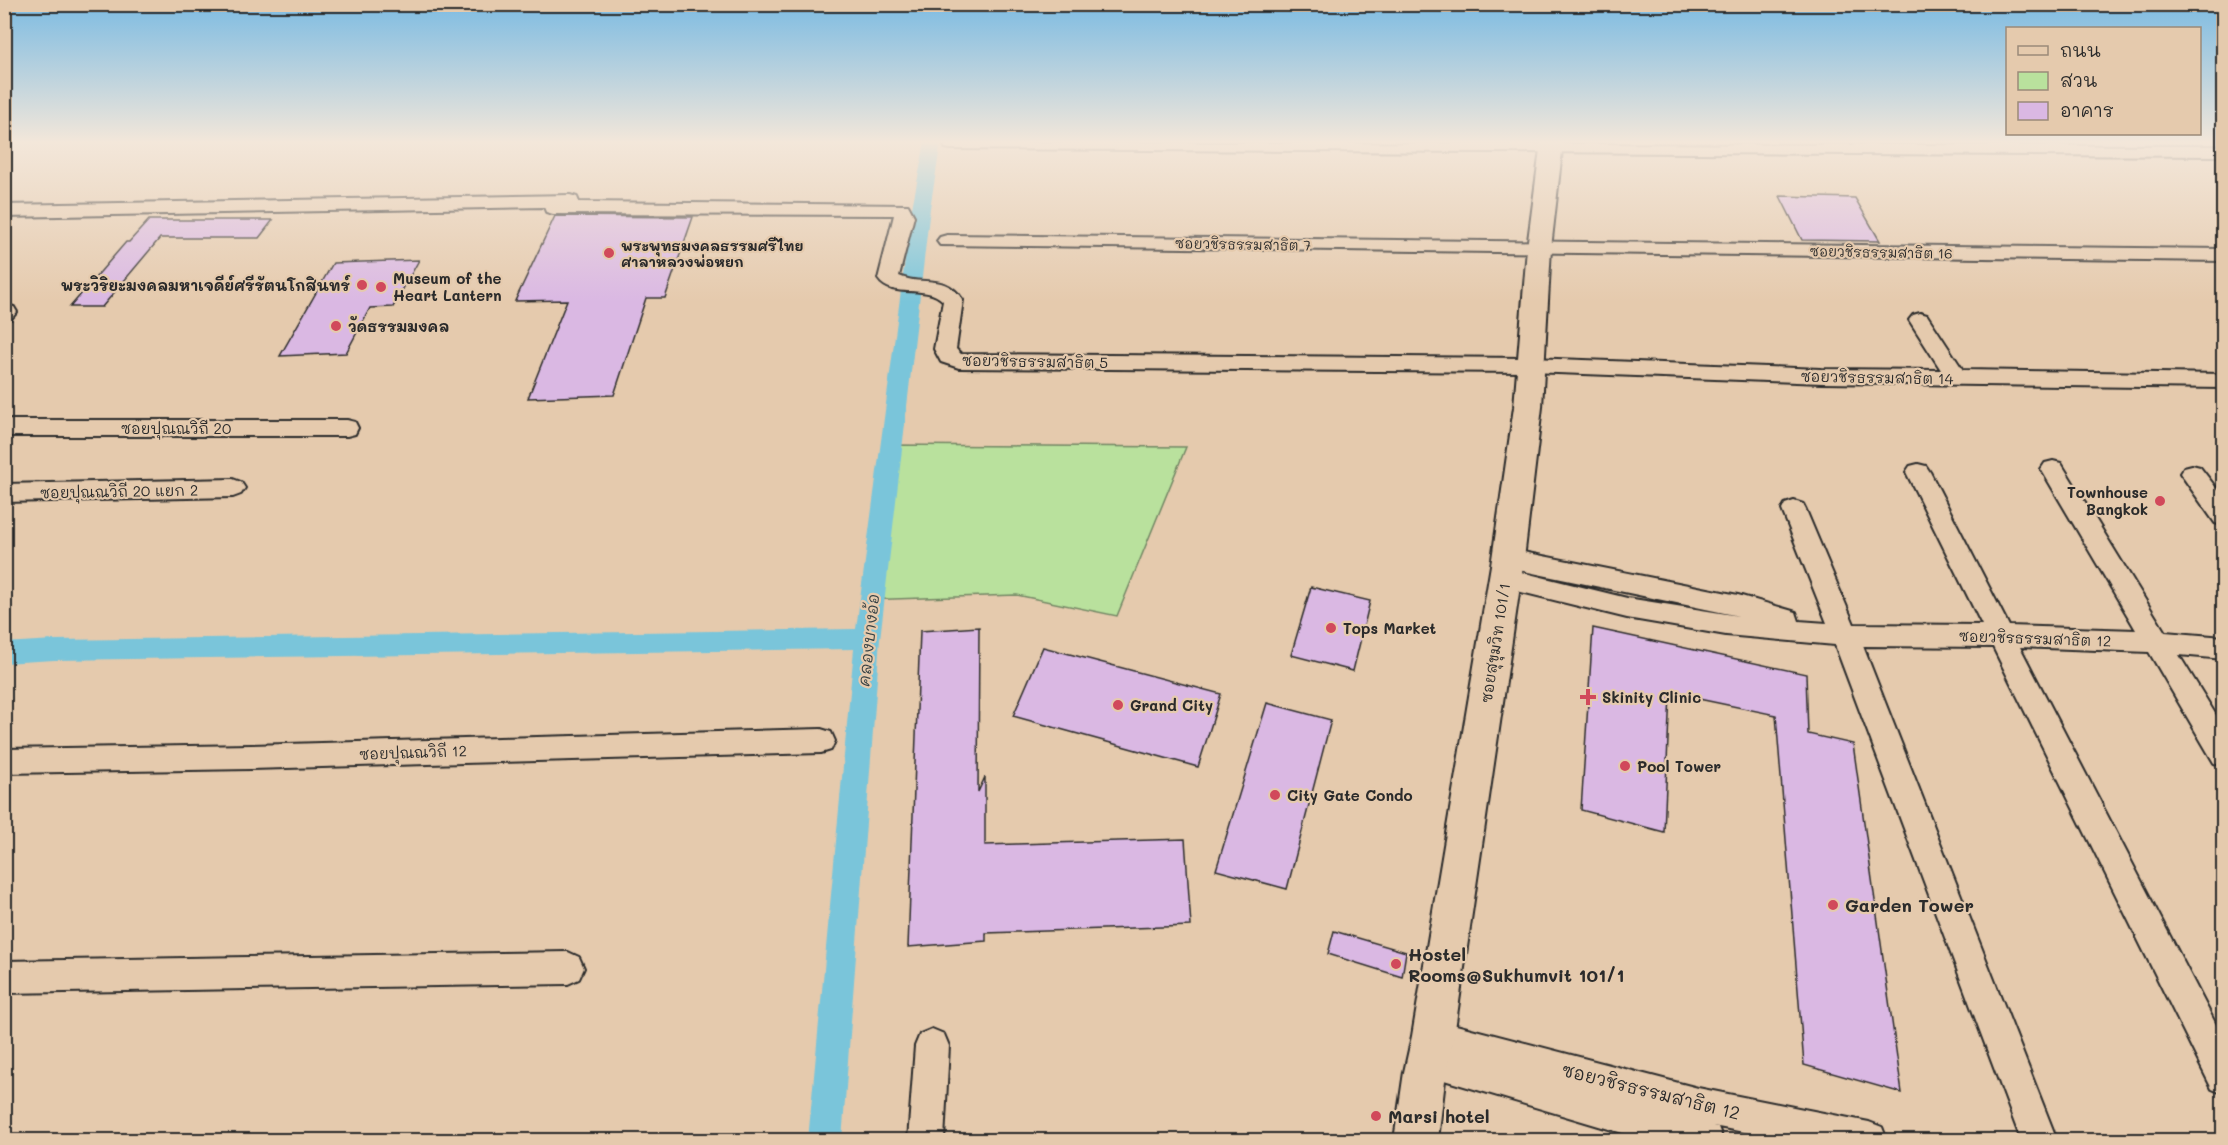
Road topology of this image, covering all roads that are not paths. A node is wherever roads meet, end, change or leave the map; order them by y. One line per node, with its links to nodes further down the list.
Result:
1 (877, 195): 4 (street)
2 (1546, 195): 6 (street, ซอยสุขุมวิท 101/1)
3 (553, 208): 9 (street, ซอยวชิรธรรมสาธิต 5)
4 (4, 211)
5 (947, 241): 6 (street, ซอยวชิรธรรมสาธิต 7)
6 (1539, 248): 7 (street, ซอยวชิรธรรมสาธิต 16); 9 (street, ซอยสุขุมวิท 101/1)
7 (2223, 255)
8 (1920, 320): 10 (street)
9 (1531, 365): 10 (street, ซอยวชิรธรรมสาธิต 14); 21 (street, ซอยสุขุมวิท 101/1)
10 (1957, 378): 11 (street, ซอยวชิรธรรมสาธิต 14)
11 (2223, 381)
12 (4, 428): 13 (street, ซอยปุณณวิถี 20)
13 (347, 428)
14 (2053, 469): 24 (street)
15 (1918, 472): 23 (street)
16 (2192, 473): 20 (street)
17 (233, 488): 18 (street, ซอยปุณณวิถี 20 แยก 2)
18 (4, 494)
19 (1794, 510): 22 (street)
20 (2223, 517)
21 (1507, 569): 22 (street, ซอยวชิรธรรมสาธิต 12); 32 (street, ซอยสุขุมวิท 101/1)
22 (1845, 635): 23 (street, ซอยวชิรธรรมสาธิต 12); 38 (street)
23 (2001, 636): 24 (street, ซอยวชิรธรรมสาธิต 12); 33 (street)
24 (2157, 642): 25 (street, ซอยวชิรธรรมสาธิต 12); 27 (street)
25 (2223, 648)
26 (821, 741): 28 (street, ซอยปุณณวิถี 12)
27 (2223, 754)
28 (4, 761)
29 (568, 968): 30 (street)
30 (4, 977)
31 (932, 1046): 34 (street)
32 (1431, 1048): 35 (street, ซอยสุขุมวิท 101/1); 36 (street, ซอยวชิรธรรมสาธิต 12); 37 (street, ซอยวชิรธรรมสาธิต 12)
33 (2223, 1077)
34 (926, 1140)
35 (1416, 1140)
36 (1705, 1140)
37 (1869, 1140)
38 (2039, 1140)

